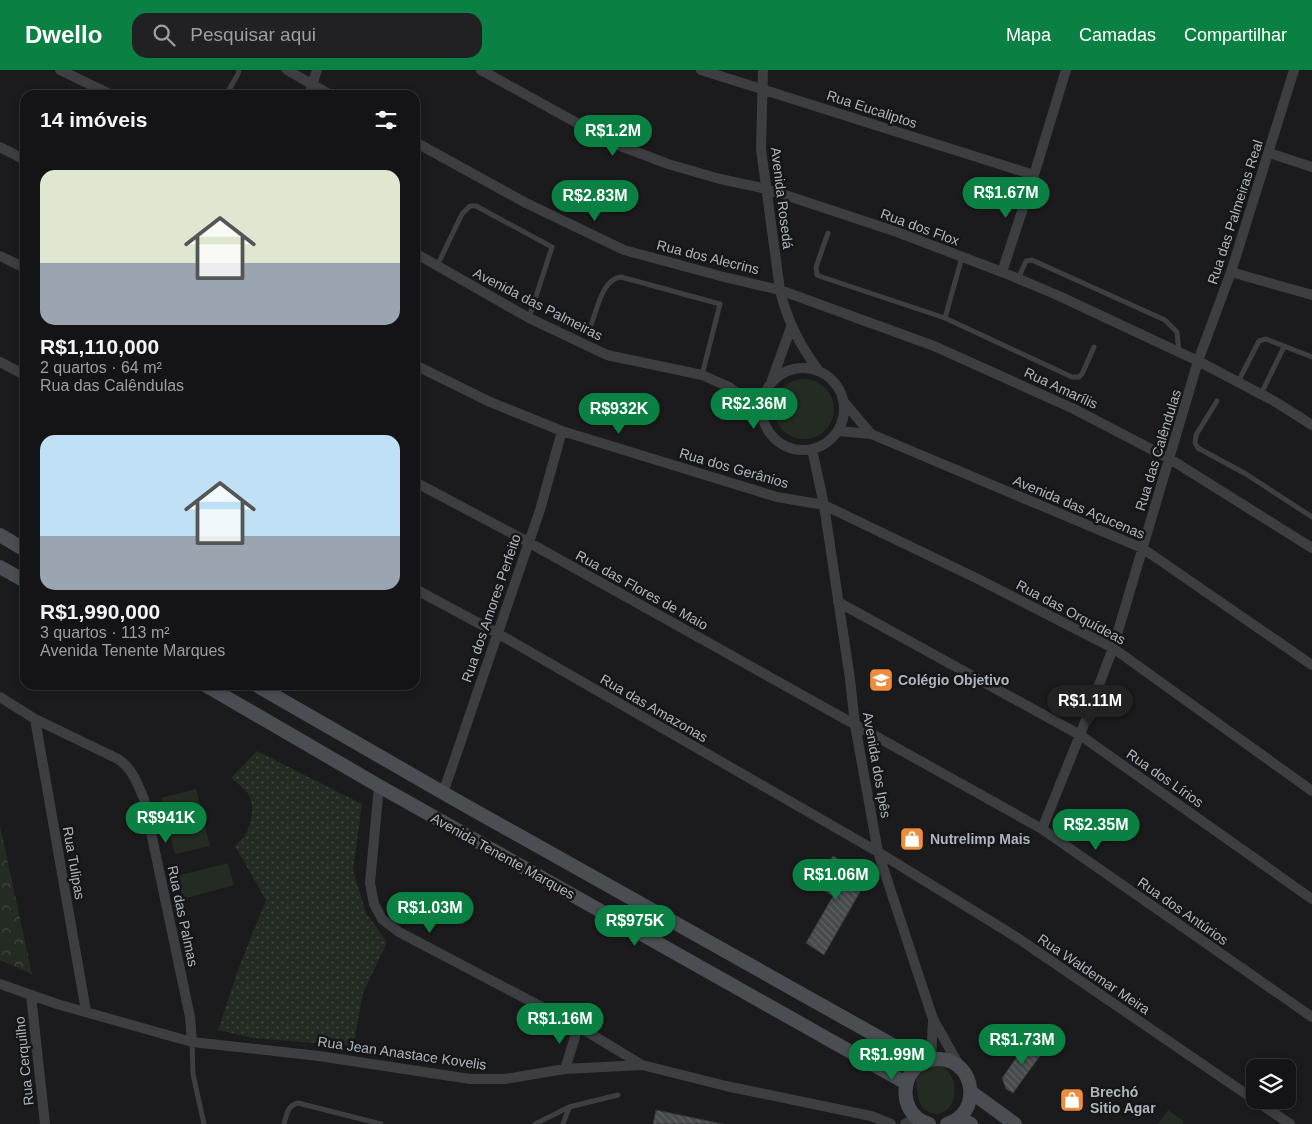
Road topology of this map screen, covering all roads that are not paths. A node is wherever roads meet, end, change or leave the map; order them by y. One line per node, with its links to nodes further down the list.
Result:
1 (60, 70): 10 (street)
2 (239, 70): 14 (lane)
3 (287, 70): 11 (street)
4 (317, 70): 11 (street)
5 (481, 70): 23 (street, Rua dos Flox)
6 (701, 70): 12 (street, Rua Eucaliptos)
7 (762, 70): 12 (street, Avenida Rosedá)
8 (1066, 70): 22 (street)
9 (1294, 70): 19 (street, Rua das Palmeiras Real)
10 (78, 74): 13 (street)
11 (313, 84): 15 (street); 16 (street)
12 (762, 88): 22 (street, Rua Eucaliptos); 23 (street, Avenida Rosedá)
13 (104, 90)
14 (229, 90)
15 (311, 90)
16 (323, 90)
17 (420, 145): 33 (street, Rua dos Alecrins)
18 (0, 147): 20 (street)
19 (1269, 153): 21 (street); 31 (street, Rua das Palmeiras Real)
20 (20, 157)
21 (1312, 167)
22 (1034, 175): 30 (street)
23 (767, 189): 27 (street, Rua dos Flox); 33 (street, Avenida Rosedá)
24 (828, 233): 36 (lane)
25 (0, 256): 28 (street)
26 (420, 256): 29 (street, Avenida das Palmeiras)
27 (962, 257): 30 (street, Rua dos Flox); 36 (lane)
28 (20, 266)
29 (437, 267): 35 (street, Avenida das Palmeiras); 35 (lane)
30 (1002, 272): 32 (street, Rua dos Flox)
31 (1231, 272): 34 (street); 43 (street, Rua das Palmeiras Real)
32 (1018, 279): 41 (street, Rua dos Flox); 41 (lane)
33 (780, 290): 38 (street, Avenida Rosedá); 60 (street, Rua Amarílis)
34 (1312, 295)
35 (529, 318): 48 (street, Avenida das Palmeiras)
36 (945, 318): 39 (lane)
37 (591, 325): 48 (lane)
38 (791, 327): 46 (street, Avenida Rosedá); 49 (street)
39 (1094, 347)
40 (1284, 347): 42 (lane); 50 (lane); 51 (lane)
41 (1179, 352): 43 (street, Rua dos Flox)
42 (1312, 357)
43 (1198, 361): 50 (street, Rua dos Flox); 60 (street, Rua das Calêndulas)
44 (0, 362): 47 (street)
45 (420, 367): 56 (street, Rua dos Gerânios)
46 (819, 371): 49 (street); 53 (street)
47 (20, 373)
48 (702, 375): 54 (street, Avenida das Palmeiras)
49 (771, 382): 54 (street)
50 (1238, 382): 51 (street, Rua dos Flox)
51 (1261, 394): 55 (street, Rua dos Flox)
52 (1217, 401): 63 (lane)
53 (844, 402): 57 (street); 58 (street, Avenida das Açucenas)
54 (762, 413): 59 (street)
55 (1312, 425)
56 (562, 430): 62 (street, Rua dos Gerânios); 65 (street, Rua dos Amores Perfeito)
57 (838, 431): 58 (street, Avenida das Açucenas); 59 (street)
58 (871, 434): 67 (street, Avenida das Açucenas)
59 (812, 449): 62 (street, Avenida dos Ipês)
60 (1170, 459): 67 (street, Rua das Calêndulas); 68 (street, Rua Amarílis)
61 (420, 485): 65 (street, Rua das Flores de Maio)
62 (824, 505): 72 (street, Avenida dos Ipês); 74 (street, Rua das Orquídeas)
63 (1312, 517)
64 (0, 536): 66 (main road)
65 (528, 542): 73 (street, Rua dos Amores Perfeito); 80 (street, Rua das Flores de Maio)
66 (20, 547)
67 (1142, 548): 74 (street, Rua das Calêndulas); 75 (street, Avenida das Açucenas)
68 (1312, 548)
69 (0, 566): 70 (main road)
70 (20, 578)
71 (420, 592): 73 (street, Rua das Amazonas)
72 (838, 602): 80 (street, Avenida dos Ipês); 81 (street, Rua dos Lírios)
73 (496, 633): 84 (street, Rua dos Amores Perfeito); 86 (street, Rua das Amazonas)
74 (1113, 648): 81 (street, Rua das Calêndulas); 83 (street, Rua das Orquídeas)
75 (1312, 665)
76 (214, 690): 82 (main road, Avenida Tenente Marques)
77 (265, 690): 84 (main road, Avenida Tenente Marques)
78 (0, 698): 79 (street, Rua das Palmas)
79 (35, 720): 90 (street, Rua Tulipas); 94 (street, Rua das Palmas)
80 (855, 725): 85 (street, Rua dos Antúrios); 86 (street, Avenida dos Ipês)
81 (1080, 736): 85 (street, Rua das Calêndulas); 87 (street, Rua dos Lírios)
82 (379, 786): 93 (street); 99 (main road, Avenida Tenente Marques)
83 (1312, 791)
84 (443, 793): 95 (main road, Avenida Tenente Marques)
85 (1042, 829): 91 (street, Rua dos Antúrios)
86 (878, 852): 92 (street, Avenida dos Ipês); 116 (street, Rua Waldemar Meira)
87 (1312, 899)
88 (0, 984): 89 (street, Rua Jean Anastace Kovelis)
89 (31, 995): 90 (street, Rua Jean Anastace Kovelis); 106 (street, Rua Cerquilho)
90 (86, 1011): 94 (street, Rua Jean Anastace Kovelis)
91 (1312, 1017)
92 (933, 1019): 95 (street, Avenida dos Ipês); 97 (street, Avenida dos Ipês)
93 (576, 1025): 96 (street); 98 (street)
94 (192, 1042): 98 (street, Rua Jean Anastace Kovelis); 107 (lane)
95 (927, 1061): 97 (main road, Avenida Tenente Marques); 99 (main road)
96 (642, 1065): 98 (street, Rua Jean Anastace Kovelis); 112 (street, Rua Jean Anastace Kovelis)
97 (960, 1068): 100 (main road)
98 (565, 1070)
99 (906, 1083): 103 (main road)
100 (971, 1092): 104 (main road); 115 (main road)
101 (618, 1095): 102 (lane)
102 (569, 1107): 110 (lane); 111 (lane)
103 (910, 1121): 113 (main road)
104 (965, 1121): 114 (main road)
105 (373, 1123): 108 (lane); 109 (lane)
106 (45, 1124)
107 (204, 1124)
108 (284, 1124)
109 (381, 1124)
110 (535, 1124)
111 (563, 1124)
112 (892, 1124)
113 (929, 1124)
114 (947, 1124)
115 (1014, 1124)
116 (1290, 1124)

